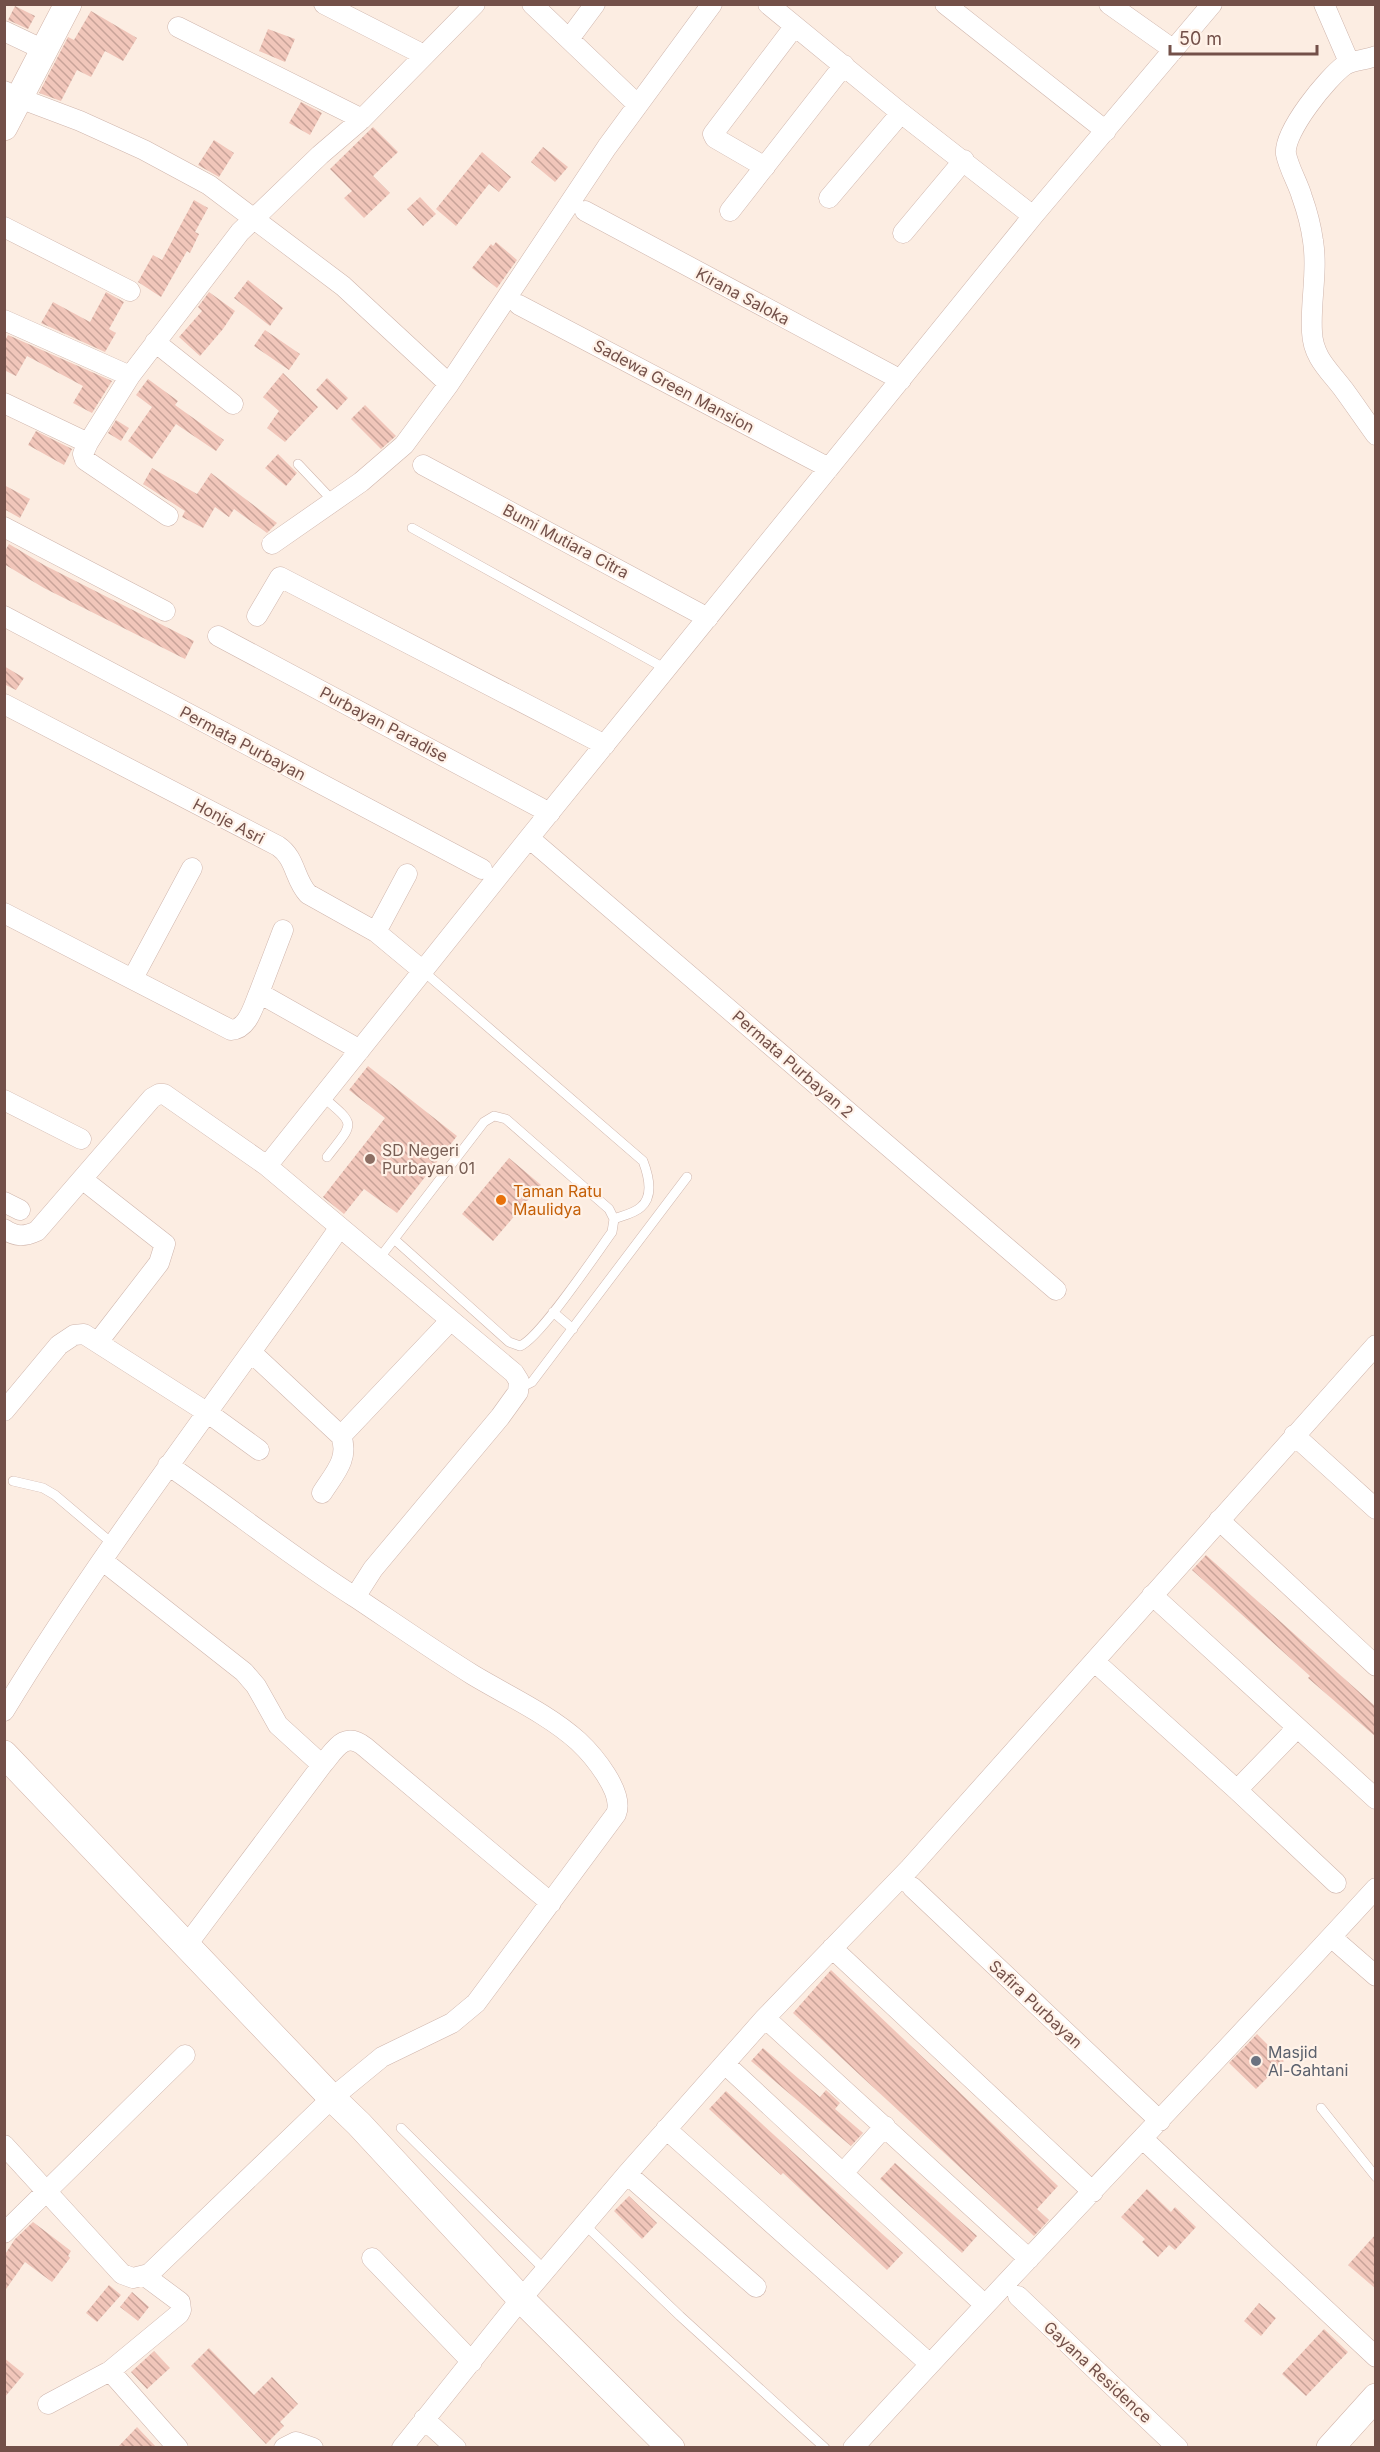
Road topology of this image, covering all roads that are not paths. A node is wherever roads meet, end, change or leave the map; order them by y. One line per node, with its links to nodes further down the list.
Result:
1 (68, 4): 16 (street)
2 (324, 4): 18 (street)
3 (476, 4): 18 (street)
4 (532, 4): 15 (street)
5 (596, 4): 15 (street)
6 (712, 4): 23 (street)
7 (768, 4): 13 (street)
8 (945, 4): 27 (street)
9 (1109, 4): 17 (street)
10 (1212, 4): 17 (street)
11 (1324, 4): 20 (street)
12 (178, 27): 25 (street)
13 (794, 27): 21 (street); 29 (street)
14 (4, 31): 16 (street)
15 (569, 39): 23 (street)
16 (44, 50): 22 (street)
17 (1174, 50): 27 (street)
18 (424, 55): 25 (street)
19 (1376, 56): 20 (street)
20 (1349, 63): 46 (street)
21 (844, 65): 24 (street); 29 (street)
22 (12, 95): 26 (street); 34 (street)
23 (638, 105): 43 (street)
24 (901, 113): 28 (street); 30 (street)
25 (362, 119): 34 (street)
26 (4, 127)
27 (1106, 131): 33 (street)
28 (964, 160): 33 (street); 36 (street)
29 (765, 167): 32 (street)
30 (829, 198)
31 (585, 211): 42 (street, Kirana Saloka)
32 (730, 211)
33 (1033, 216): 42 (street)
34 (253, 218): 40 (street); 43 (street)
35 (4, 227): 37 (street)
36 (903, 233)
37 (130, 291)
38 (519, 305): 50 (street, Sadewa Green Mansion)
39 (4, 320): 41 (street)
40 (155, 342): 41 (street); 45 (street)
41 (130, 376): 47 (street)
42 (901, 380): 50 (street)
43 (449, 384): 51 (street)
44 (4, 403): 47 (street)
45 (233, 404)
46 (1376, 435)
47 (88, 443): 52 (street)
48 (298, 464): 51 (lane)
49 (423, 465): 59 (street, Bumi Mutiara Citra)
50 (829, 468): 59 (street)
51 (333, 501): 55 (street)
52 (168, 516)
53 (4, 527): 56 (street)
54 (412, 528): 61 (lane)
55 (272, 544)
56 (165, 610)
57 (4, 616): 67 (street, Permata Purbayan)
58 (257, 616): 63 (street)
59 (708, 618): 61 (street)
60 (218, 636): 64 (street, Purbayan Paradise)
61 (666, 669): 63 (street)
62 (4, 704): 71 (street, Honje Asri)
63 (605, 745): 64 (street)
64 (550, 813): 65 (street)
65 (529, 838): 72 (street); 88 (street, Permata Purbayan 2)
66 (192, 868): 73 (street)
67 (482, 869)
68 (407, 874): 71 (street)
69 (4, 914): 73 (street)
70 (283, 930): 74 (street)
71 (376, 932): 72 (street, Honje Asri)
72 (423, 971): 75 (street); 83 (lane)
73 (133, 978): 74 (street)
74 (259, 993): 75 (street)
75 (360, 1050): 76 (street)
76 (322, 1097): 79 (lane); 80 (street)
77 (4, 1100): 78 (street)
78 (81, 1139)
79 (327, 1157)
80 (267, 1166): 82 (street); 84 (street)
81 (687, 1177): 91 (lane)
82 (82, 1179): 85 (street); 92 (street)
83 (614, 1219): 86 (lane); 89 (lane)
84 (340, 1227): 87 (street); 94 (street)
85 (4, 1229)
86 (394, 1239): 87 (lane); 89 (lane)
87 (378, 1260): 90 (street)
88 (1056, 1290)
89 (553, 1312): 91 (lane)
90 (450, 1321): 95 (street); 99 (street)
91 (573, 1329): 95 (lane)
92 (98, 1342): 96 (street); 97 (street)
93 (1376, 1345): 98 (street)
94 (252, 1353): 97 (street); 99 (street)
95 (520, 1388): 108 (street)
96 (4, 1411)
97 (208, 1413): 100 (street); 101 (street)
98 (1294, 1435): 104 (street); 105 (street)
99 (341, 1436): 103 (street)
100 (259, 1450)
101 (168, 1465): 106 (street); 108 (street)
102 (13, 1481): 106 (lane)
103 (322, 1493)
104 (1376, 1509)
105 (1219, 1520): 107 (street); 110 (street)
106 (108, 1553): 111 (street); 114 (street)
107 (1152, 1595): 109 (street); 112 (street)
108 (355, 1597): 120 (street)
109 (1095, 1662): 115 (street); 123 (street)
110 (1376, 1666)
111 (4, 1711)
112 (1297, 1728): 115 (street); 116 (street)
113 (4, 1754): 122 (street)
114 (322, 1765): 120 (street); 122 (street)
115 (1237, 1790): 117 (street)
116 (1376, 1799)
117 (1336, 1883)
118 (912, 1887): 130 (street, Safira Purbayan)
119 (1376, 1888): 130 (street)
120 (551, 1903): 128 (street)
121 (1338, 1943): 124 (street)
122 (186, 1946): 128 (street)
123 (832, 1948): 125 (street); 140 (street)
124 (1376, 1976)
125 (765, 2018): 127 (street); 131 (street)
126 (185, 2055): 139 (street)
127 (725, 2064): 133 (street); 136 (street)
128 (333, 2100): 146 (street); 149 (street)
129 (1321, 2108): 138 (lane)
130 (1160, 2121): 134 (street)
131 (885, 2126): 136 (street); 144 (street)
132 (401, 2128): 145 (lane)
133 (666, 2129): 137 (street); 153 (street)
134 (1143, 2139): 140 (street); 151 (street)
135 (4, 2145): 139 (street)
136 (843, 2173): 150 (street)
137 (627, 2174): 141 (street); 147 (street)
138 (1376, 2177)
139 (46, 2192): 142 (street); 146 (street)
140 (1092, 2192): 144 (street)
141 (584, 2224): 145 (street); 164 (lane)
142 (4, 2233)
143 (372, 2258): 152 (street)
144 (1029, 2259): 150 (street)
145 (545, 2270): 149 (street)
146 (145, 2276): 154 (street)
147 (756, 2287)
148 (1018, 2296): 166 (street, Gayana Residence)
149 (521, 2299): 152 (street); 163 (street)
150 (985, 2305): 153 (street)
151 (1376, 2357)
152 (472, 2362): 157 (street)
153 (930, 2364): 165 (street)
154 (110, 2370): 156 (street); 158 (street)
155 (1376, 2397): 167 (street)
156 (48, 2404)
157 (424, 2419): 161 (street); 162 (street)
158 (178, 2448)
159 (284, 2448): 160 (street)
160 (313, 2448)
161 (402, 2448)
162 (456, 2448)
163 (671, 2448)
164 (825, 2448)
165 (853, 2448)
166 (1178, 2448)
167 (1330, 2448)

